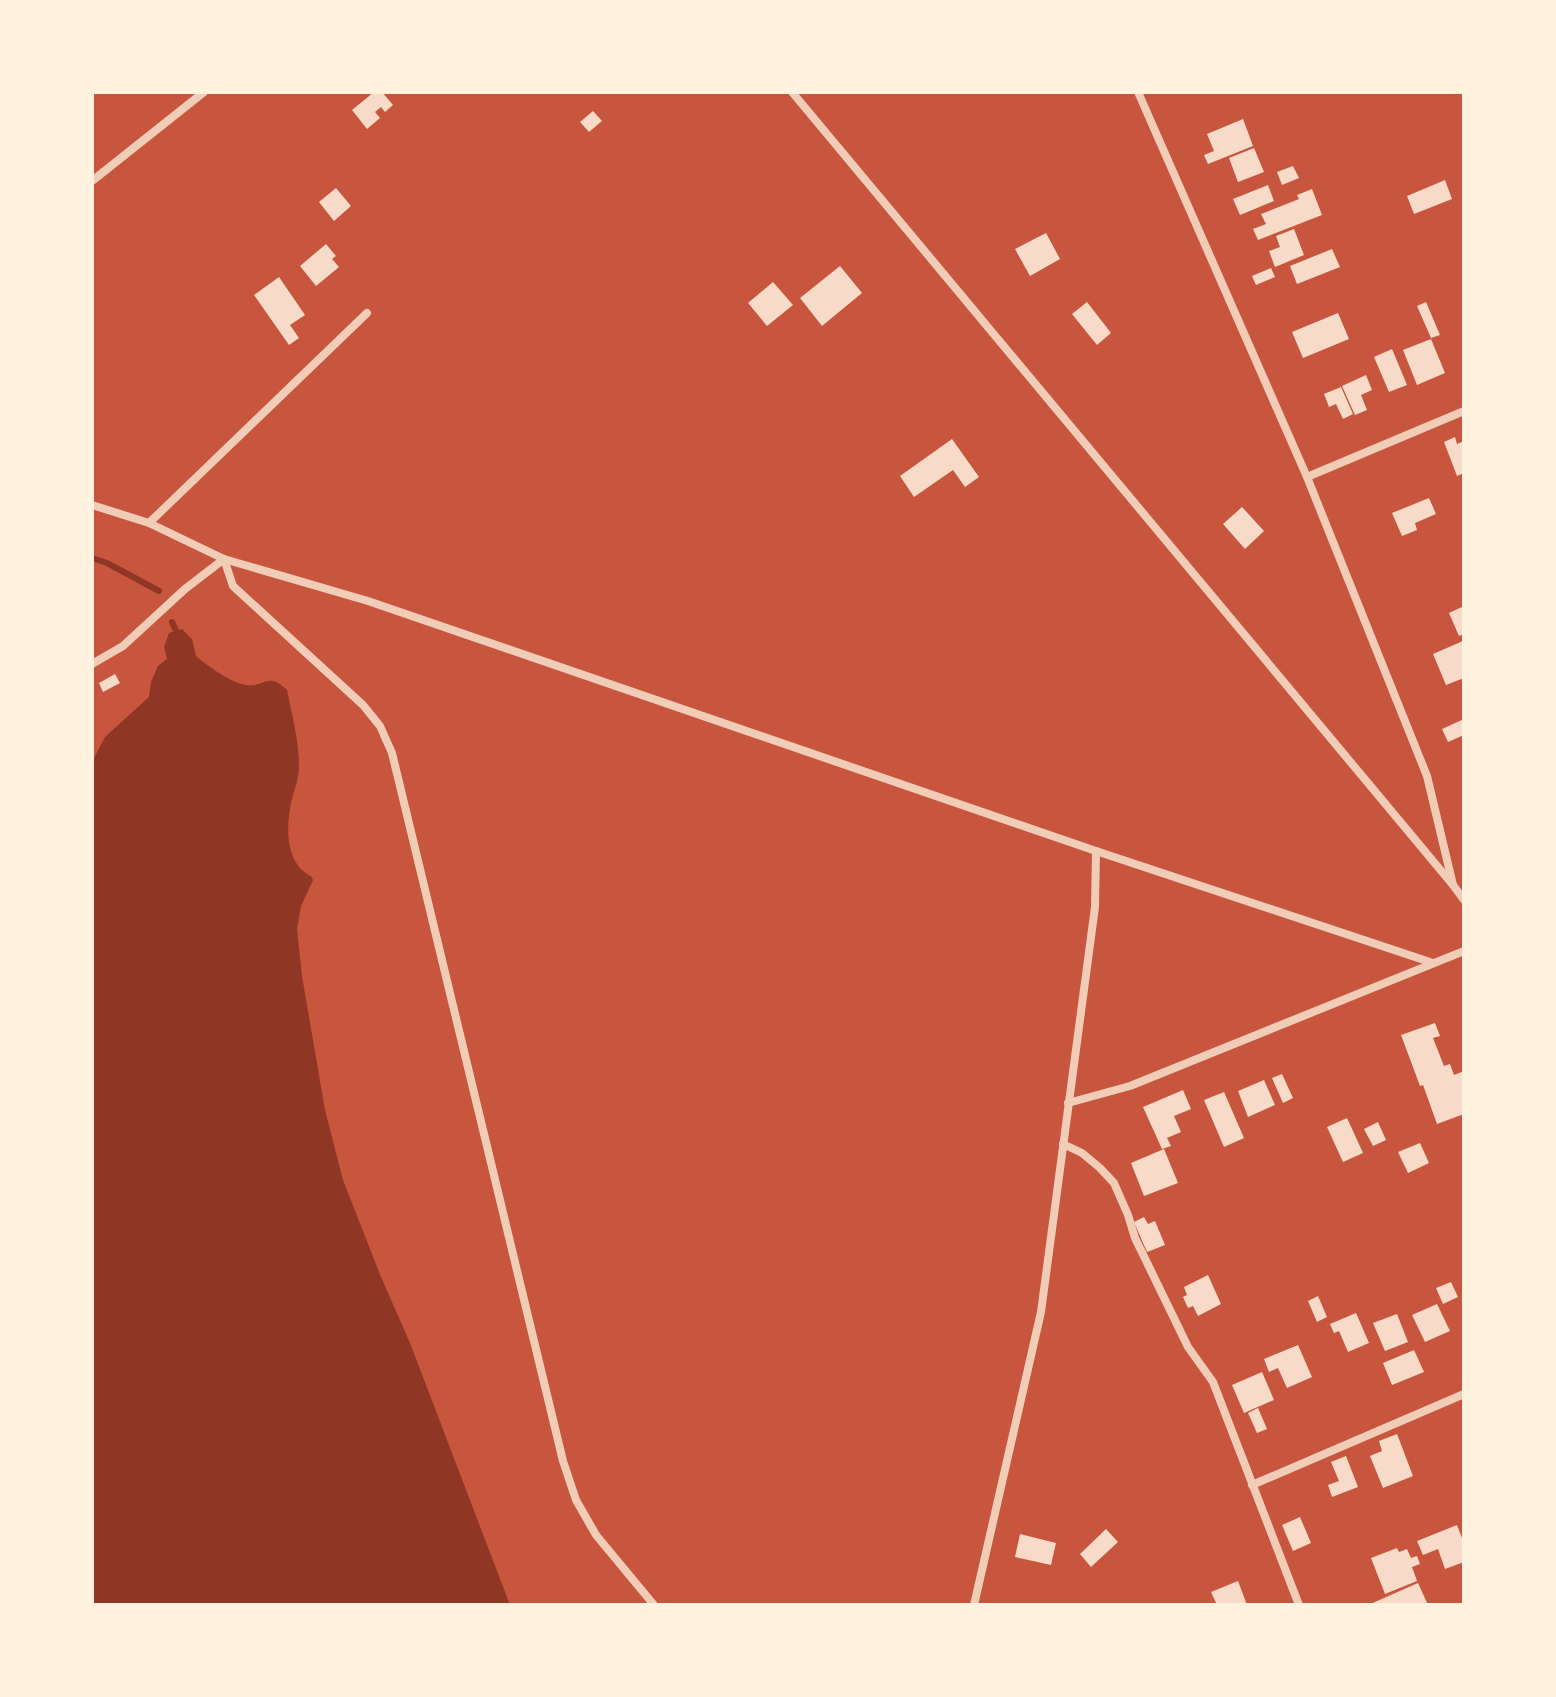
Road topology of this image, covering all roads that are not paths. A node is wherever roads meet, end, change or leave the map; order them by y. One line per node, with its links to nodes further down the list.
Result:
1 (204, 92): 4 (street)
2 (792, 92): 13 (street)
3 (1138, 92): 7 (street)
4 (92, 181)
5 (367, 313): 9 (street)
6 (1464, 411): 7 (street)
7 (1307, 477): 13 (street)
8 (92, 505): 9 (street)
9 (149, 523): 10 (street)
10 (224, 559): 11 (street); 12 (street); 21 (street)
11 (92, 664)
12 (1096, 851): 16 (street); 17 (street)
13 (1453, 885): 14 (street)
14 (1464, 900)
15 (1464, 951): 16 (street)
16 (1433, 963): 17 (street)
17 (1068, 1103): 18 (street)
18 (1063, 1144): 20 (street); 22 (street)
19 (1464, 1394): 20 (street)
20 (1252, 1485): 23 (street)
21 (654, 1605)
22 (974, 1605)
23 (1299, 1605)

